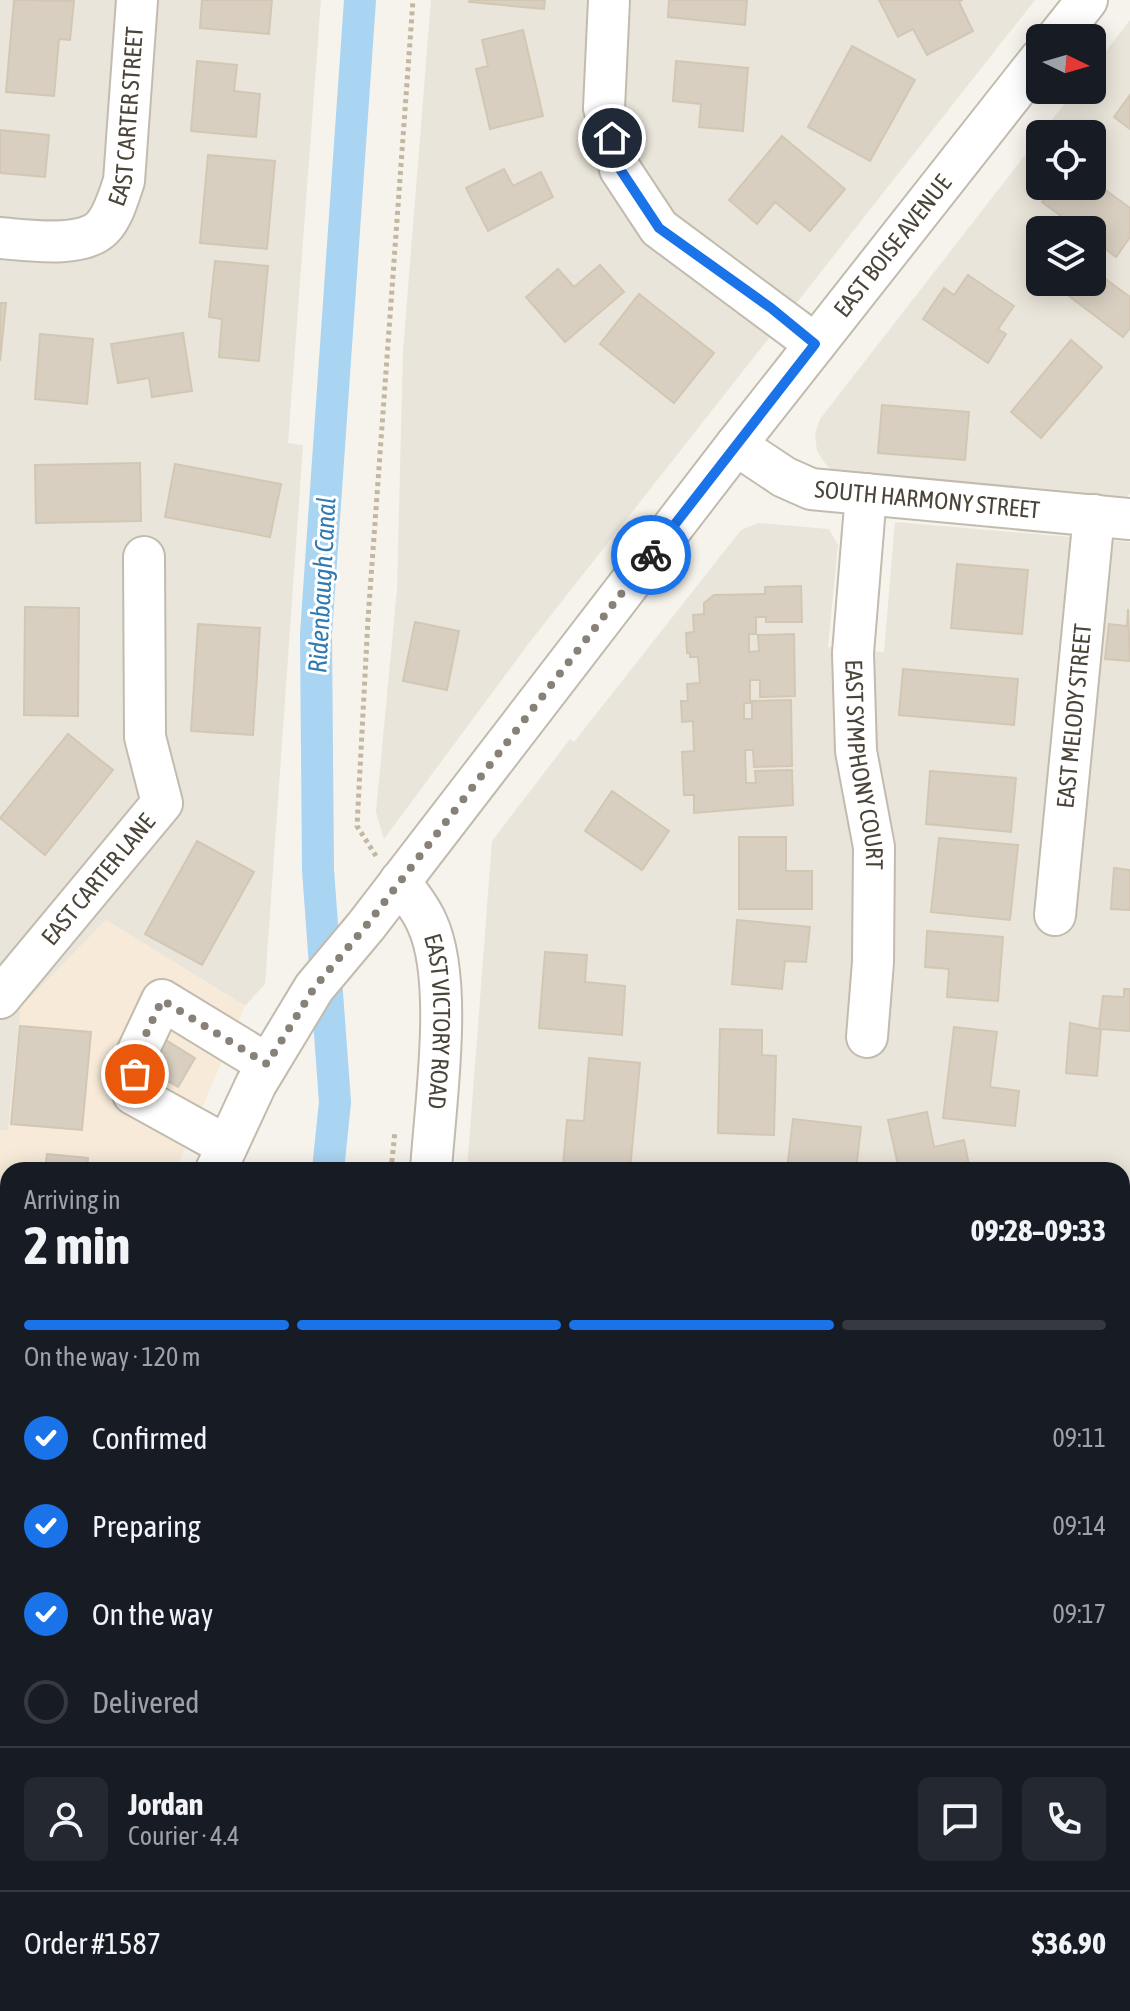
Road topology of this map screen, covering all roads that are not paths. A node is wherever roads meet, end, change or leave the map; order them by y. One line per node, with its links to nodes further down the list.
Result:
1 (137, 0): 6 (street, EAST CARTER STREET)
2 (609, 0): 7 (street)
3 (1087, 0): 4 (street)
4 (1068, 24)
5 (1026, 77): 7 (street, EAST BOISE AVENUE)
6 (0, 238)
7 (815, 344): 8 (street, EAST BOISE AVENUE)
8 (736, 445): 9 (street, SOUTH HARMONY STREET); 12 (street, EAST BOISE AVENUE)
9 (866, 494): 10 (street, SOUTH HARMONY STREET); 15 (street, EAST SYMPHONY COURT)
10 (1112, 517): 13 (street, EAST MELODY STREET)
11 (144, 557): 14 (street, EAST CARTER LANE)
12 (383, 904): 16 (street, EAST BOISE AVENUE); 18 (street, EAST VICTORY ROAD)
13 (1055, 915)
14 (0, 998)
15 (867, 1037)
16 (267, 1064): 17 (street, EAST BOISE AVENUE); 17 (street)
17 (222, 1158)
18 (432, 1162)

